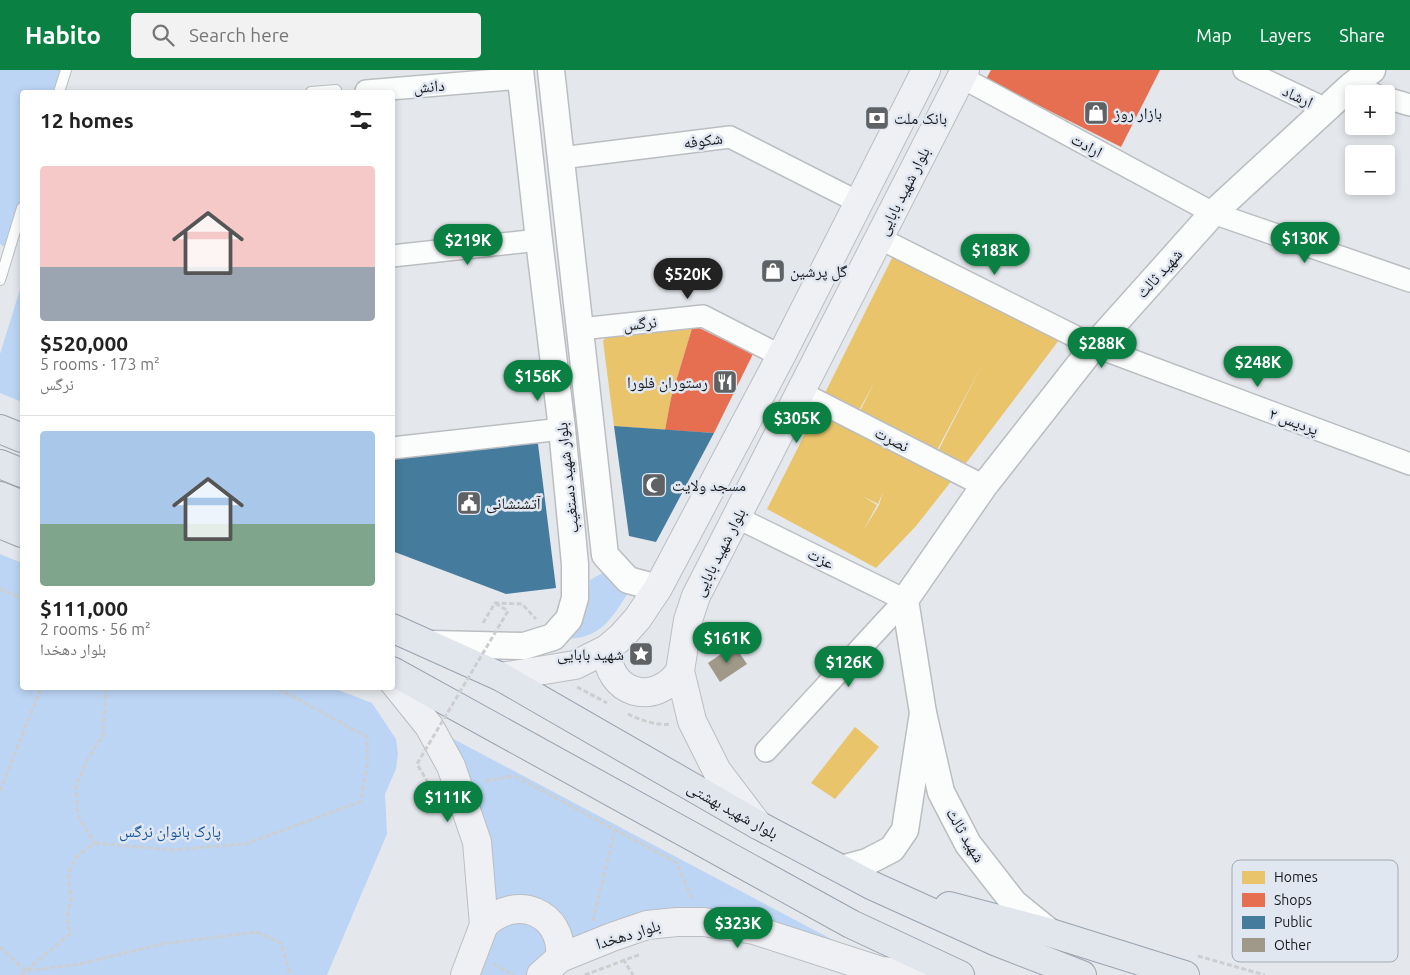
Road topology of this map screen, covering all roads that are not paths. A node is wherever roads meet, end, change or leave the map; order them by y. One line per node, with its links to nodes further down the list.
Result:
1 (66, 70): 9 (lane)
2 (552, 70): 15 (street, بلوار شهید دستغیب)
3 (926, 70): 16 (main road, بلوار شهید بابایی)
4 (1244, 70): 14 (street, ارشاد)
5 (1372, 70): 8 (street, شهید ثالث)
6 (963, 73): 18 (street, ارادت); 19 (main road, بلوار شهید بابایی)
7 (520, 74): 10 (street, دانش); 20 (street, بلوار شهید دستغیب)
8 (1364, 85)
9 (60, 90)
10 (375, 90)
11 (1345, 99): 14 (street, شهید ثالث)
12 (1395, 101): 13 (street)
13 (1410, 105)
14 (1326, 109): 18 (street, شهید ثالث)
15 (561, 158): 16 (street, شکوفه); 25 (street, بلوار شهید دستغیب)
16 (860, 202): 27 (main road, بلوار شهید بابایی)
17 (20, 213): 22 (lane)
18 (1213, 213): 24 (street, ارادت); 26 (street, شهید ثالث)
19 (879, 238): 26 (street, پردیس ۲); 28 (main road, بلوار شهید بابایی)
20 (539, 240): 21 (street); 30 (street, بلوار شهید دستغیب)
21 (395, 256)
22 (2, 262): 23 (lane)
23 (0, 280)
24 (1410, 281)
25 (580, 329): 27 (street, نرگس); 42 (street, بلوار شهید دستغیب)
26 (1094, 346): 34 (street, پردیس ۲); 36 (street, شهید ثالث)
27 (781, 356): 44 (main road, بلوار شهید بابایی)
28 (800, 392): 36 (street, نصرت); 39 (main road, بلوار شهید بابایی)
29 (0, 429): 31 (main road)
30 (562, 429): 32 (street); 43 (street, بلوار شهید دستغیب)
31 (20, 437)
32 (395, 448)
33 (0, 464): 35 (main road)
34 (1410, 464)
35 (20, 472)
36 (984, 486): 45 (street, شهید ثالث)
37 (0, 496): 38 (main road)
38 (20, 504)
39 (736, 517): 45 (street, عزت); 50 (main road, بلوار شهید بابایی)
40 (0, 524): 41 (main road)
41 (20, 532)
42 (605, 555): 43 (street); 44 (street)
43 (576, 564): 48 (street, بلوار شهید دستغیب)
44 (658, 588): 49 (main road, بلوار شهید بابایی)
45 (905, 600): 54 (street, شهید ثالث); 55 (street, شهید ثالث)
46 (395, 625): 48 (main road)
47 (395, 629): 48 (main road, بلوار شهید بهشتی)
48 (431, 644): 52 (main road, بلوار شهید بهشتی)
49 (607, 649): 50 (main road); 52 (main road, بلوار شهید بابایی)
50 (680, 671): 56 (main road, بلوار شهید بابایی)
51 (395, 673): 65 (main road)
52 (501, 677): 56 (main road, بلوار شهید بهشتی)
53 (395, 684): 59 (main road)
54 (923, 713): 57 (street, شهید ثالث); 60 (street, شهید ثالث)
55 (766, 751)
56 (758, 825): 57 (main road, بلوار شهید بهشتی)
57 (841, 869): 58 (main road, بلوار شهید بهشتی)
58 (871, 885): 60 (main road); 66 (main road, بلوار شهید بهشتی)
59 (484, 925): 61 (main road); 63 (main road)
60 (1051, 933): 67 (main road)
61 (550, 967): 62 (main road, بلوار دهخدا)
62 (886, 973): 64 (main road, بلوار دهخدا)
63 (465, 975)
64 (927, 975)
65 (960, 975)
66 (1082, 975)
67 (1185, 975)

